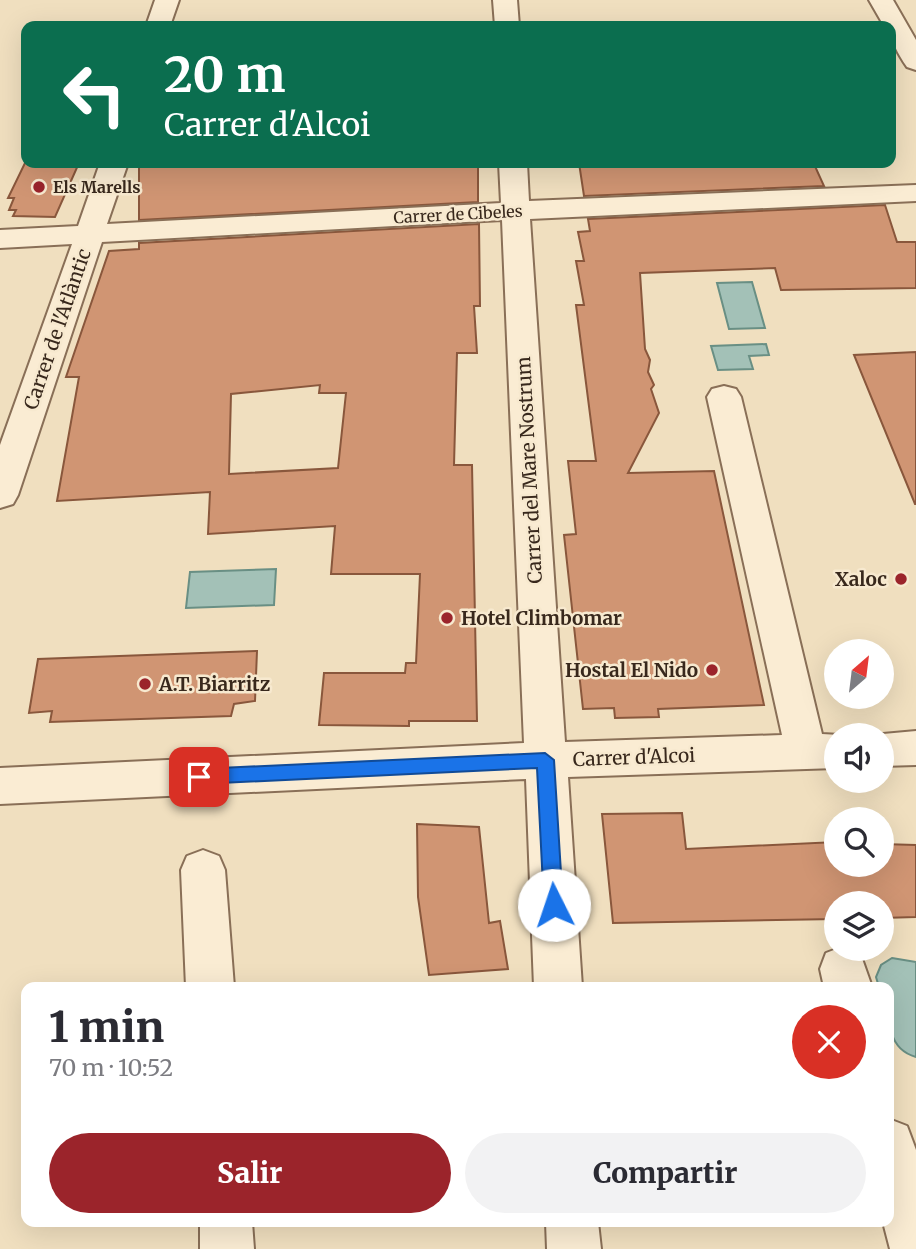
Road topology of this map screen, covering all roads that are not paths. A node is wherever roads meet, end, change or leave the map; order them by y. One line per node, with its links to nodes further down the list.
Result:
1 (167, 0): 4 (street)
2 (505, 0): 5 (street)
3 (881, 0): 6 (street)
4 (160, 21)
5 (507, 21)
6 (893, 21)
7 (896, 27): 8 (street)
8 (916, 62)
9 (112, 168): 13 (street, Carrer de l'Atlàntic)
10 (513, 168): 12 (street, Carrer del Mare Nostrum)
11 (916, 193): 12 (street, Carrer de Cibeles)
12 (514, 211): 13 (street, Carrer de Cibeles); 20 (street, Carrer del Mare Nostrum)
13 (90, 234): 14 (street, Carrer de Cibeles); 16 (street, Carrer de l'Atlàntic)
14 (0, 239)
15 (724, 397): 19 (street, Carrer d'Alcoi)
16 (0, 495)
17 (916, 748): 18 (street)
18 (894, 749)
19 (821, 751): 20 (street, Carrer d'Alcoi)
20 (545, 760): 21 (street, Carrer d'Alcoi); 24 (street, Carrer del Mare Nostrum)
21 (0, 786)
22 (203, 870): 23 (street)
23 (210, 982)
24 (558, 982)
25 (894, 1163): 28 (street)
26 (226, 1227): 29 (street)
27 (572, 1227): 30 (street)
28 (916, 1248)
29 (228, 1249)
30 (574, 1249)

